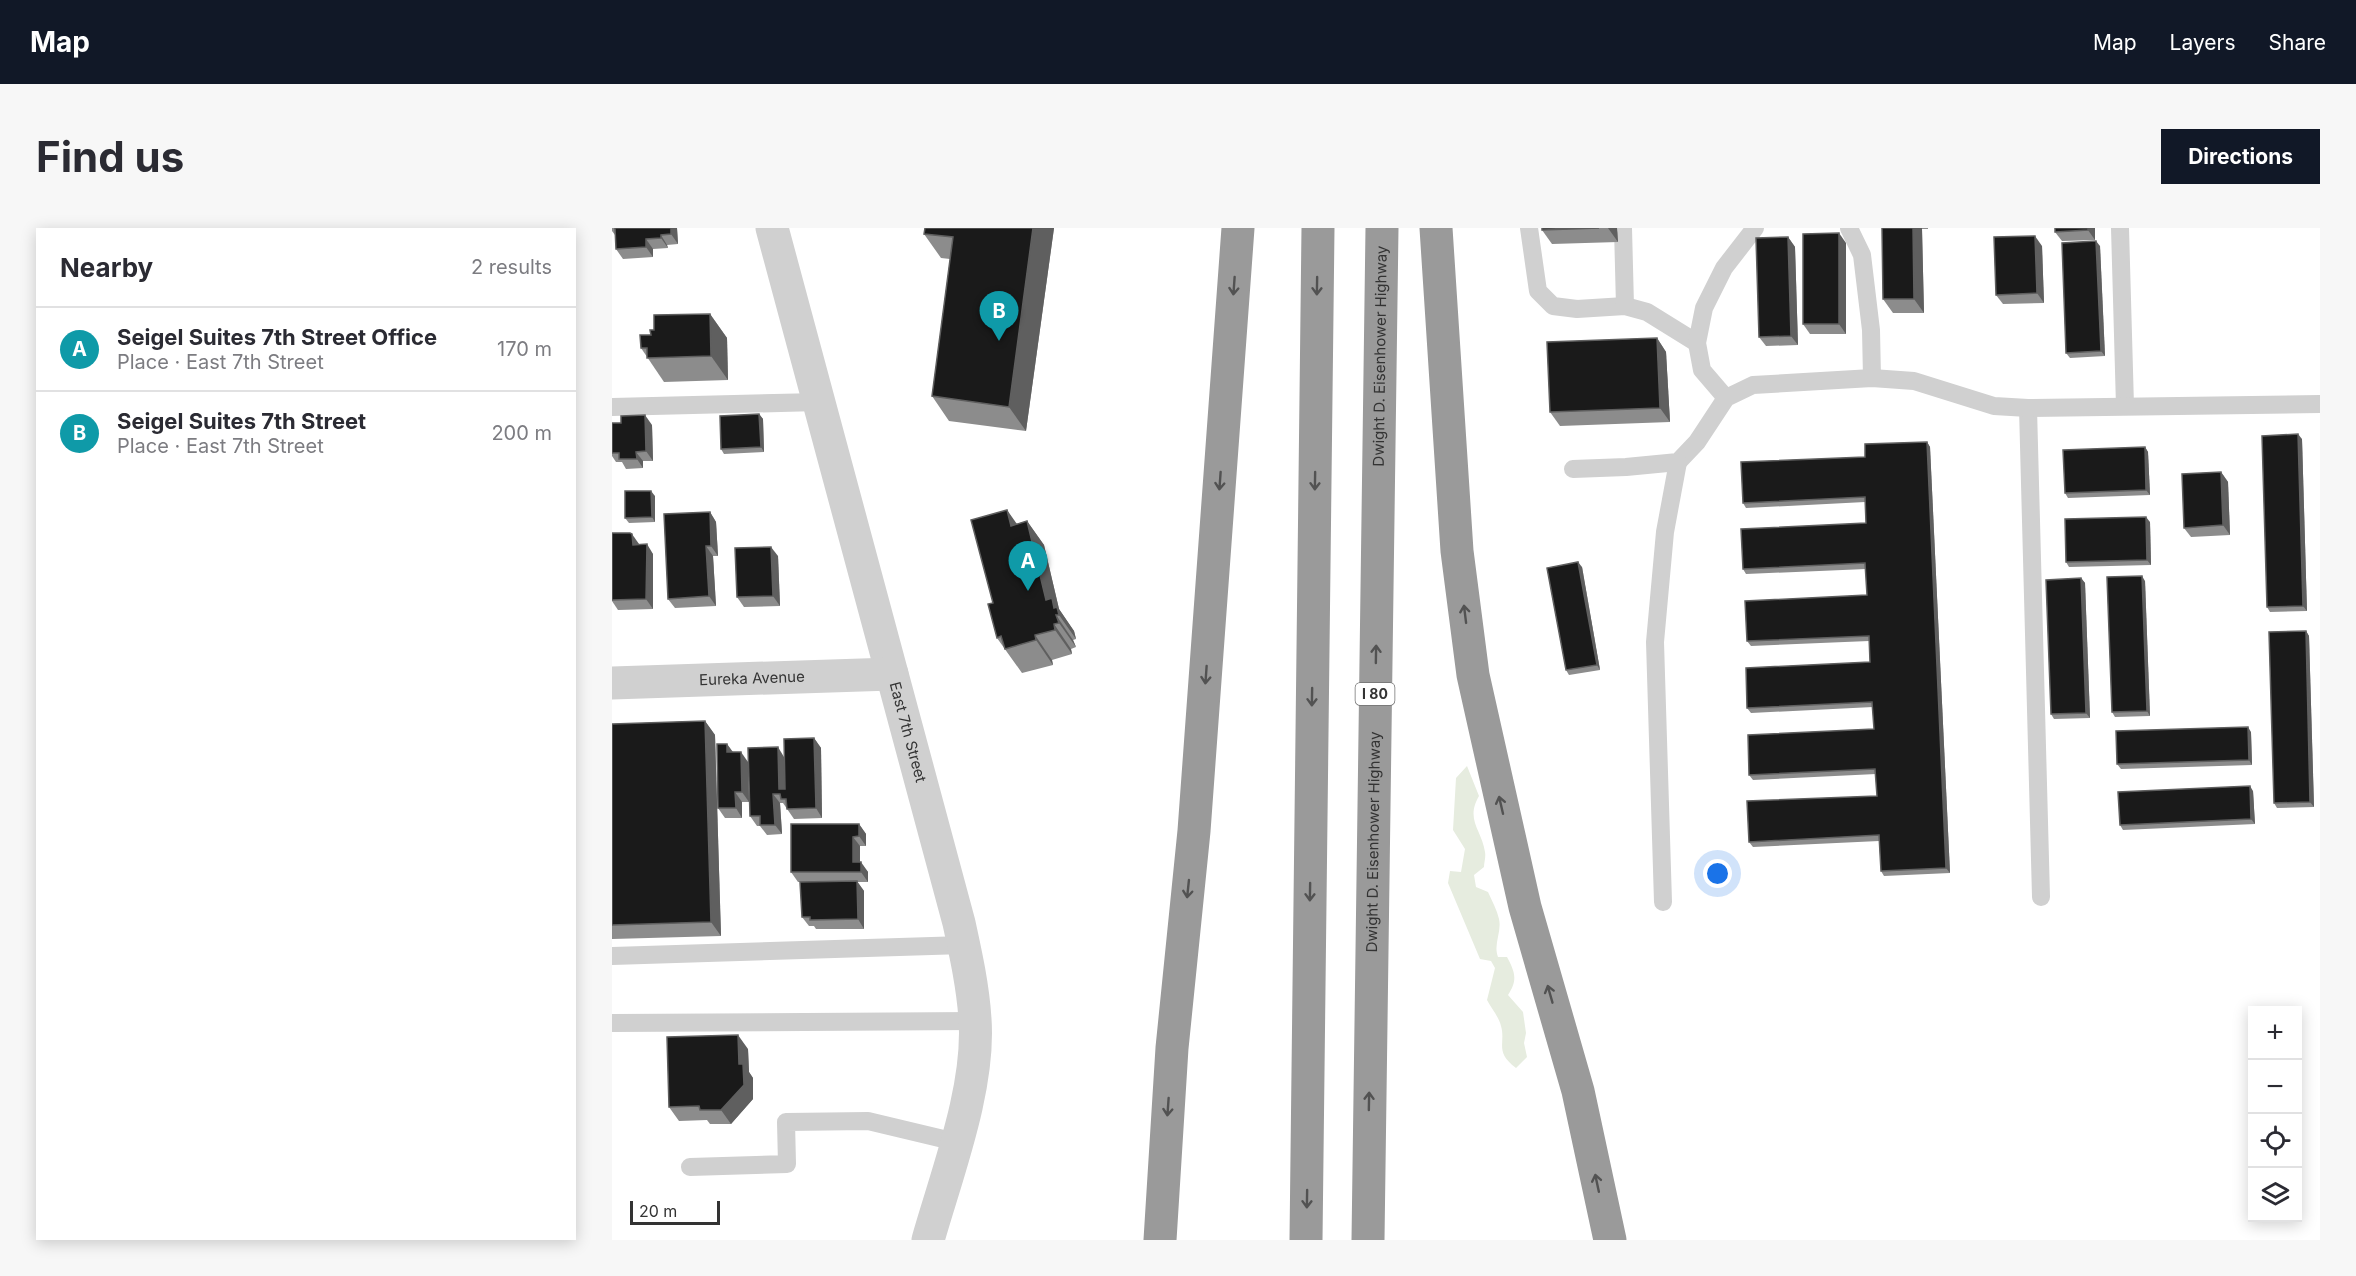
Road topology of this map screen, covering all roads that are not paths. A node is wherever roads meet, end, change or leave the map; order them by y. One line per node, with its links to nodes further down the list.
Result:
1 (772, 228): 15 (street, East 7th Street)
2 (1238, 228): 33 (highway, one-way to 33)
3 (1318, 228): 34 (highway, one-way to 34)
4 (1382, 228): 35 (highway, Dwight D. Eisenhower Highway / I 80, one-way to 4)
5 (1436, 228): 36 (highway, one-way to 5)
6 (1529, 228): 11 (lane)
7 (1623, 228): 11 (lane)
8 (1755, 228): 12 (lane)
9 (1849, 228): 13 (lane)
10 (2120, 228): 17 (lane)
11 (1625, 306): 12 (lane)
12 (1697, 343): 14 (lane)
13 (1872, 378): 14 (lane); 19 (lane)
14 (1726, 398): 20 (lane)
15 (819, 402): 18 (lane); 22 (street, East 7th Street)
16 (2320, 404): 17 (lane)
17 (2126, 406): 19 (lane)
18 (612, 407)
19 (2028, 408): 24 (lane)
20 (1678, 462): 21 (lane); 25 (lane)
21 (1573, 469)
22 (892, 674): 23 (street, Eureka Avenue); 26 (street, East 7th Street)
23 (612, 683)
24 (2041, 897)
25 (1663, 902)
26 (964, 945): 27 (lane); 28 (street, East 7th Street)
27 (612, 956)
28 (976, 1021): 29 (lane); 30 (street, East 7th Street)
29 (612, 1023)
30 (956, 1142): 31 (lane); 32 (street, East 7th Street)
31 (690, 1167)
32 (928, 1240)
33 (1160, 1240)
34 (1306, 1240)
35 (1368, 1240)
36 (1610, 1240)

